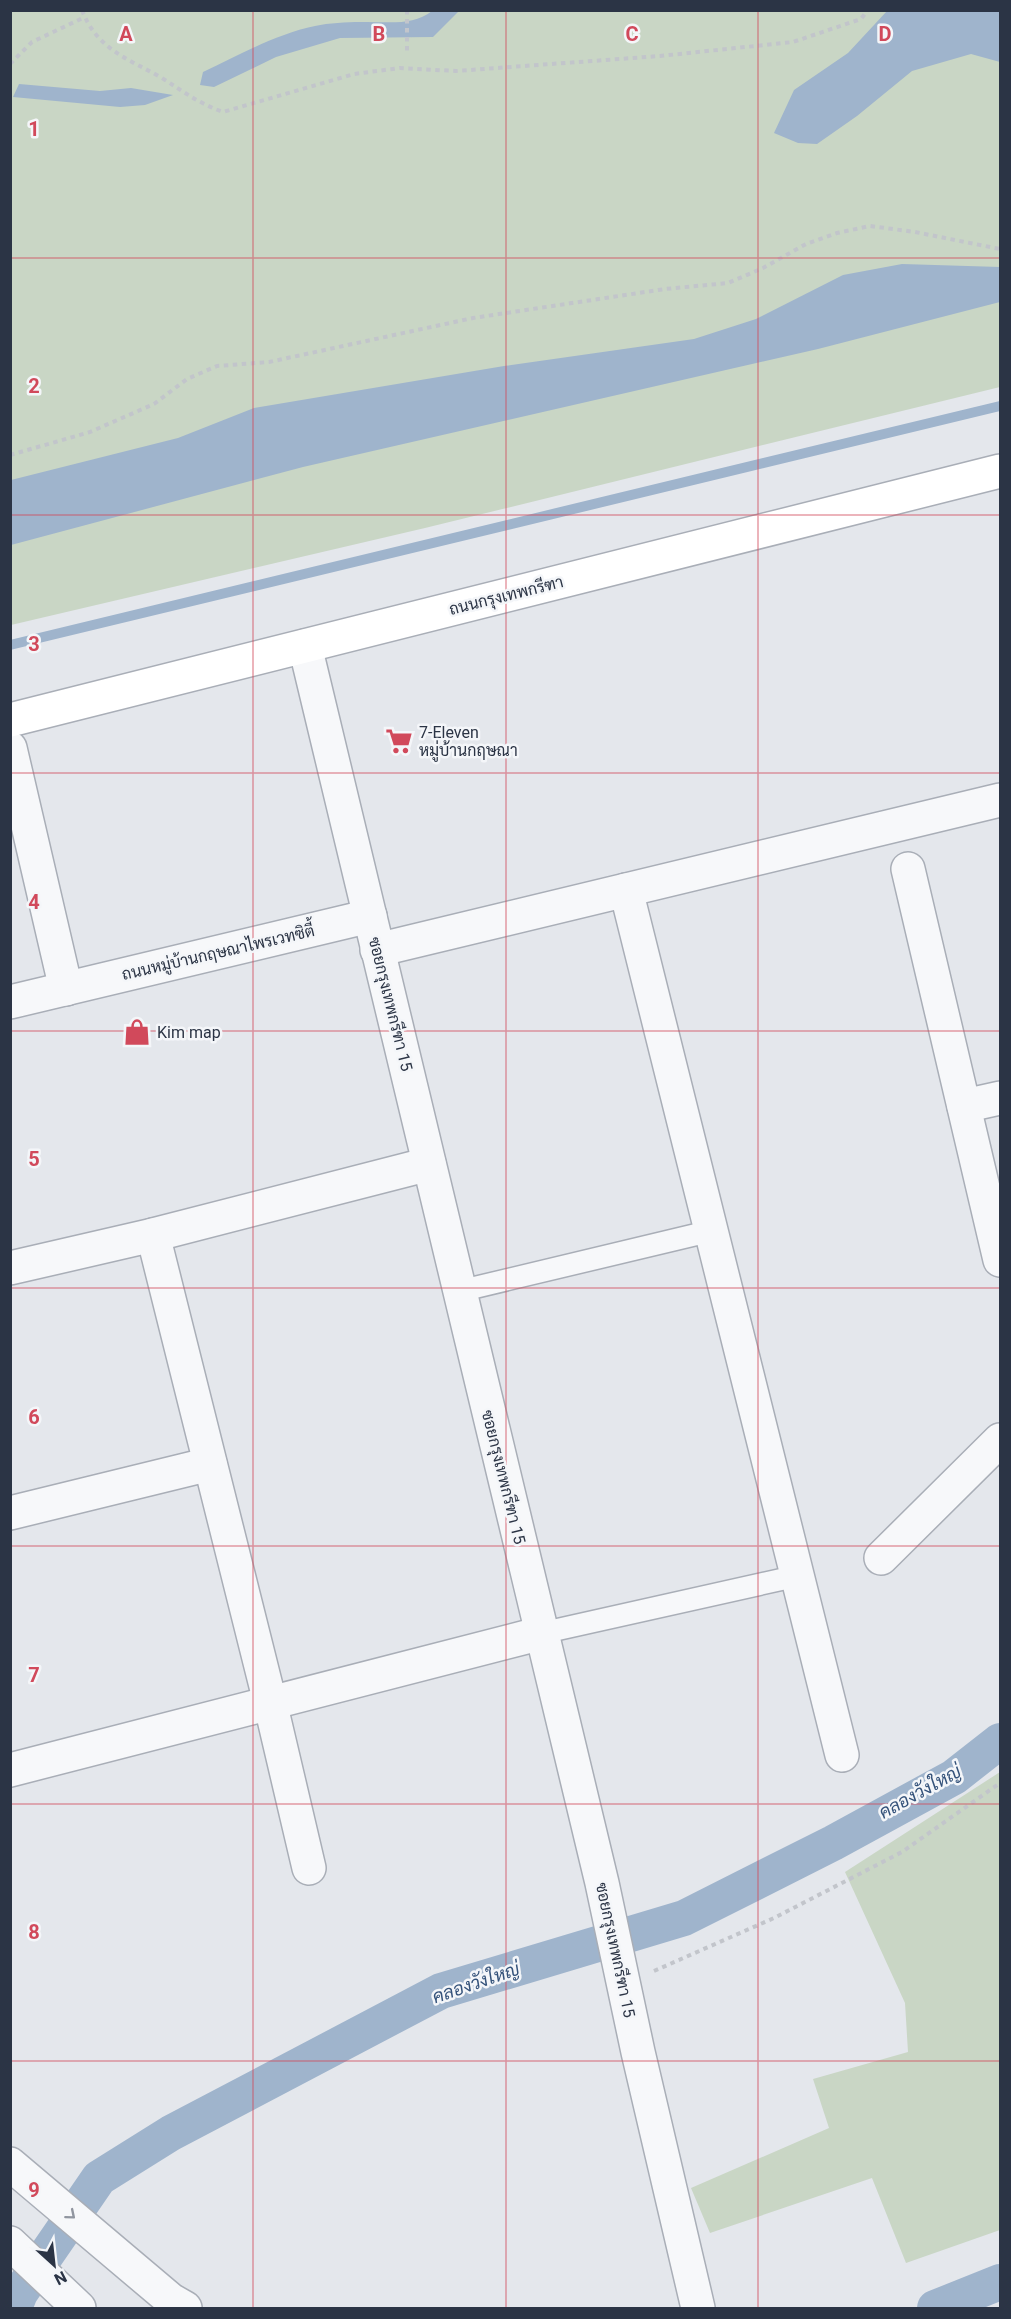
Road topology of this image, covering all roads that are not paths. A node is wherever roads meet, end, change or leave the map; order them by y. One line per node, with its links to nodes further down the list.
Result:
1 (1000, 471): 2 (main road, ถนนกรุงเทพกรีฑา)
2 (304, 646): 3 (main road, ถนนกรุงเทพกรีฑา); 8 (street, ซอยกรุงเทพกรีฑา 15)
3 (10, 720)
4 (10, 748): 10 (street)
5 (1000, 800): 7 (street)
6 (908, 869): 13 (street)
7 (626, 890): 9 (street); 15 (street)
8 (370, 916): 9 (street, ซอยกรุงเทพกรีฑา 15); 10 (street, ถนนหมู่บ้านกฤษณาไพรเวทซิตี้)
9 (377, 950): 14 (street, ซอยกรุงเทพกรีฑา 15)
10 (66, 989): 11 (street, ถนนหมู่บ้านกฤษณาไพรเวทซิตี้)
11 (10, 1002)
12 (1000, 1098): 13 (street)
13 (964, 1107): 17 (street)
14 (429, 1164): 16 (street); 19 (street, ซอยกรุงเทพกรีฑา 15)
15 (711, 1231): 19 (lane); 24 (street)
16 (153, 1235): 18 (street); 21 (street)
17 (1000, 1260)
18 (10, 1268)
19 (460, 1291): 25 (street, ซอยกรุงเทพกรีฑา 15)
20 (1000, 1440): 23 (street)
21 (210, 1464): 22 (street); 26 (street)
22 (10, 1513)
23 (881, 1558)
24 (797, 1576): 25 (lane); 27 (street)
25 (542, 1633): 26 (street); 34 (street, ซอยกรุงเทพกรีฑา 15)
26 (270, 1702): 28 (street); 29 (street)
27 (842, 1755)
28 (10, 1770)
29 (309, 1868)
30 (10, 2164): 32 (street, one-way to 32)
31 (10, 2243): 33 (street)
32 (178, 2304)
33 (79, 2308)
34 (698, 2308)

